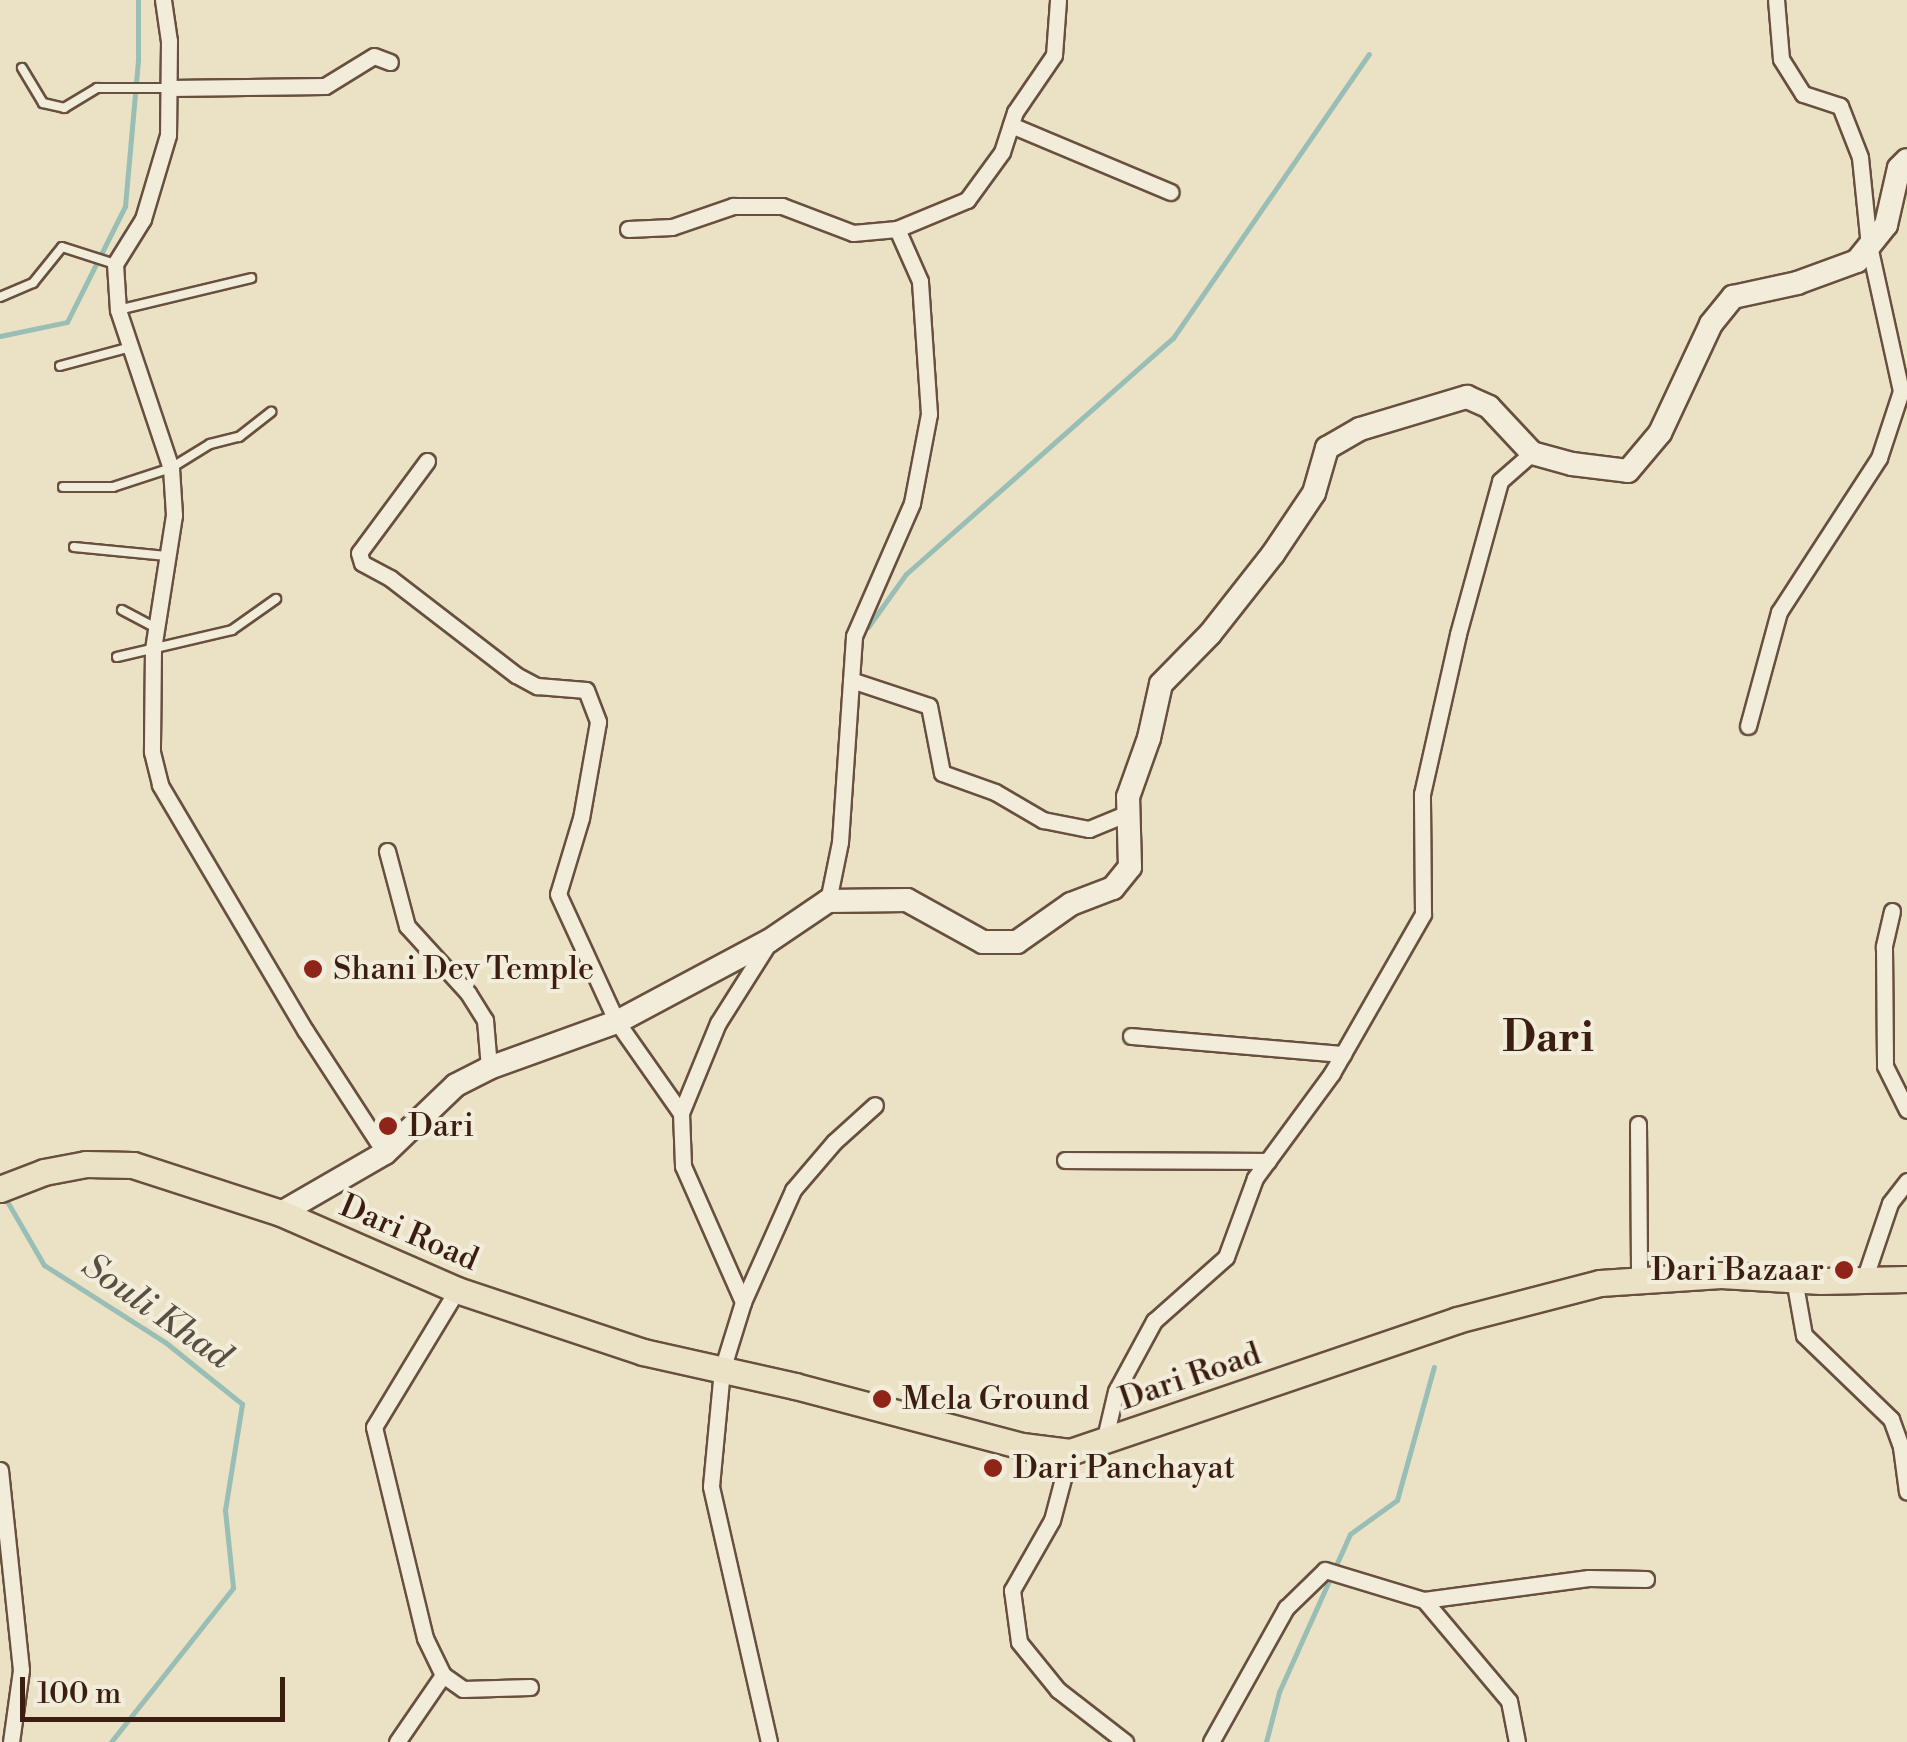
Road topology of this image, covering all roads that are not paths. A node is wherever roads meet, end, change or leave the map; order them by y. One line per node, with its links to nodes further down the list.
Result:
1 (163, 0): 6 (street)
2 (1058, 0): 7 (street)
3 (1776, 0): 12 (street)
4 (390, 62): 6 (street)
5 (22, 68): 6 (lane)
6 (168, 88): 13 (street)
7 (1010, 125): 9 (street); 11 (street)
8 (1907, 160): 12 (street)
9 (1170, 192)
10 (628, 229): 11 (street)
11 (897, 229): 31 (street)
12 (1869, 246): 20 (street); 32 (street)
13 (115, 264): 15 (lane); 16 (street)
14 (251, 278): 16 (lane)
15 (0, 297)
16 (118, 310): 17 (street)
17 (130, 348): 18 (lane); 22 (street)
18 (60, 366)
19 (271, 412): 22 (lane)
20 (1532, 452): 33 (street); 40 (street)
21 (427, 461): 38 (street)
22 (170, 468): 23 (lane); 25 (street)
23 (62, 487)
24 (74, 547): 25 (lane)
25 (167, 556): 28 (street)
26 (276, 600): 29 (lane)
27 (122, 610): 28 (lane)
28 (156, 628): 29 (street)
29 (153, 649): 30 (lane); 46 (street)
30 (118, 657)
31 (851, 680): 33 (street); 35 (street)
32 (1748, 726)
33 (1128, 813): 35 (street)
34 (387, 851): 41 (street)
35 (828, 901): 37 (street)
36 (1892, 911): 43 (street)
37 (769, 942): 38 (street); 44 (street)
38 (616, 1022): 41 (street); 44 (street)
39 (1130, 1036): 40 (street)
40 (1343, 1054): 48 (street)
41 (489, 1068): 46 (street)
42 (875, 1105): 57 (street)
43 (1907, 1110)
44 (682, 1113): 57 (street)
45 (1638, 1124): 52 (street)
46 (385, 1153): 51 (street)
47 (1065, 1160): 48 (street)
48 (1268, 1161): 59 (street)
49 (1907, 1181): 54 (street)
50 (0, 1189): 51 (main road, Dari Road)
51 (280, 1213): 56 (main road, Dari Road)
52 (1640, 1278): 53 (main road, Dari Road); 59 (main road, Dari Road)
53 (1794, 1280): 54 (main road, Dari Road); 62 (street)
54 (1864, 1280): 55 (main road, Dari Road)
55 (1907, 1280)
56 (457, 1290): 58 (main road, Dari Road); 65 (street)
57 (743, 1302): 58 (street)
58 (722, 1370): 60 (main road, Dari Road); 69 (street)
59 (1104, 1442): 60 (main road, Dari Road)
60 (1070, 1452): 70 (street)
61 (0, 1470): 67 (street)
62 (1907, 1492)
63 (1646, 1579): 64 (street)
64 (1424, 1600): 71 (street); 72 (street)
65 (443, 1675): 66 (street); 68 (street)
66 (530, 1687)
67 (11, 1742)
68 (398, 1742)
69 (769, 1742)
70 (1126, 1742)
71 (1211, 1742)
72 (1517, 1742)

